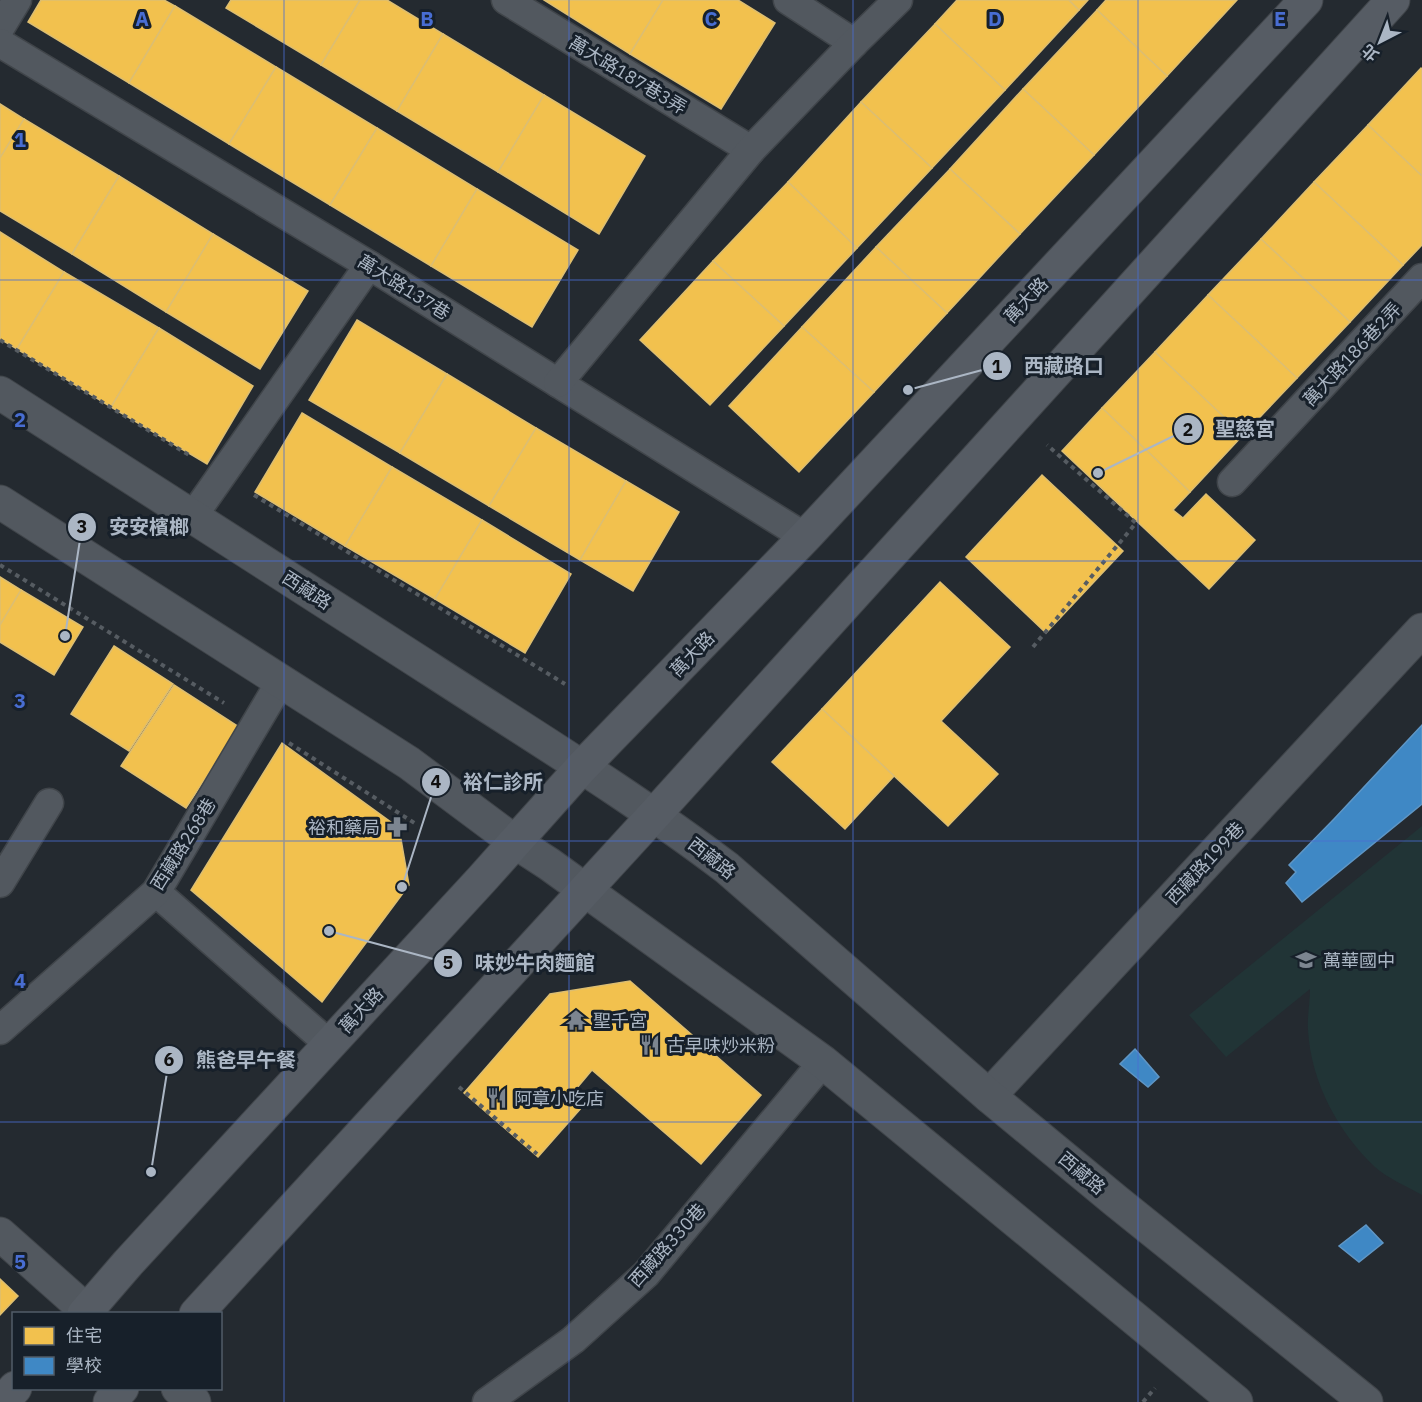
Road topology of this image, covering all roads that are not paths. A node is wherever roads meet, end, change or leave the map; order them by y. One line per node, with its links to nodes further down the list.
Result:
1 (17, 0): 7 (lane)
2 (506, 0): 10 (lane, 萬大路187巷3弄)
3 (788, 0): 8 (lane)
4 (898, 0): 8 (lane)
5 (1306, 0): 18 (main road, 萬大路)
6 (1393, 0): 23 (main road)
7 (0, 28)
8 (854, 43): 10 (lane)
9 (0, 44): 11 (lane, 萬大路137巷)
10 (751, 150): 13 (lane)
11 (369, 265): 13 (lane, 萬大路137巷); 17 (lane)
12 (1422, 278): 15 (lane, 萬大路186巷2弄)
13 (558, 382): 18 (lane, 萬大路137巷)
14 (0, 393): 17 (street, 西藏路)
15 (1233, 482)
16 (0, 502): 20 (street)
17 (193, 516): 21 (street, 西藏路)
18 (805, 537): 21 (main road, 萬大路)
19 (1422, 630): 31 (street, 西藏路199巷)
20 (281, 681): 24 (street); 27 (lane, 西藏路268巷)
21 (582, 767): 23 (street, 西藏路); 24 (main road, 萬大路)
22 (49, 803): 25 (lane)
23 (654, 815): 26 (main road); 31 (street, 西藏路)
24 (515, 842): 26 (street); 29 (main road, 萬大路)
25 (0, 883)
26 (585, 890): 30 (street); 35 (main road)
27 (156, 892): 28 (lane, 西藏路268巷); 29 (lane)
28 (0, 1030)
29 (329, 1044): 34 (main road, 萬大路)
30 (823, 1062): 43 (lane, 西藏路330巷); 44 (street)
31 (989, 1096): 39 (street, 西藏路)
32 (0, 1234): 33 (street)
33 (86, 1312)
34 (88, 1312)
35 (198, 1312)
36 (14, 1390): 40 (main road)
37 (121, 1390): 41 (main road)
38 (179, 1390): 42 (street)
39 (1359, 1400)
40 (2, 1402)
41 (110, 1402)
42 (195, 1402)
43 (487, 1402)
44 (1236, 1402)

